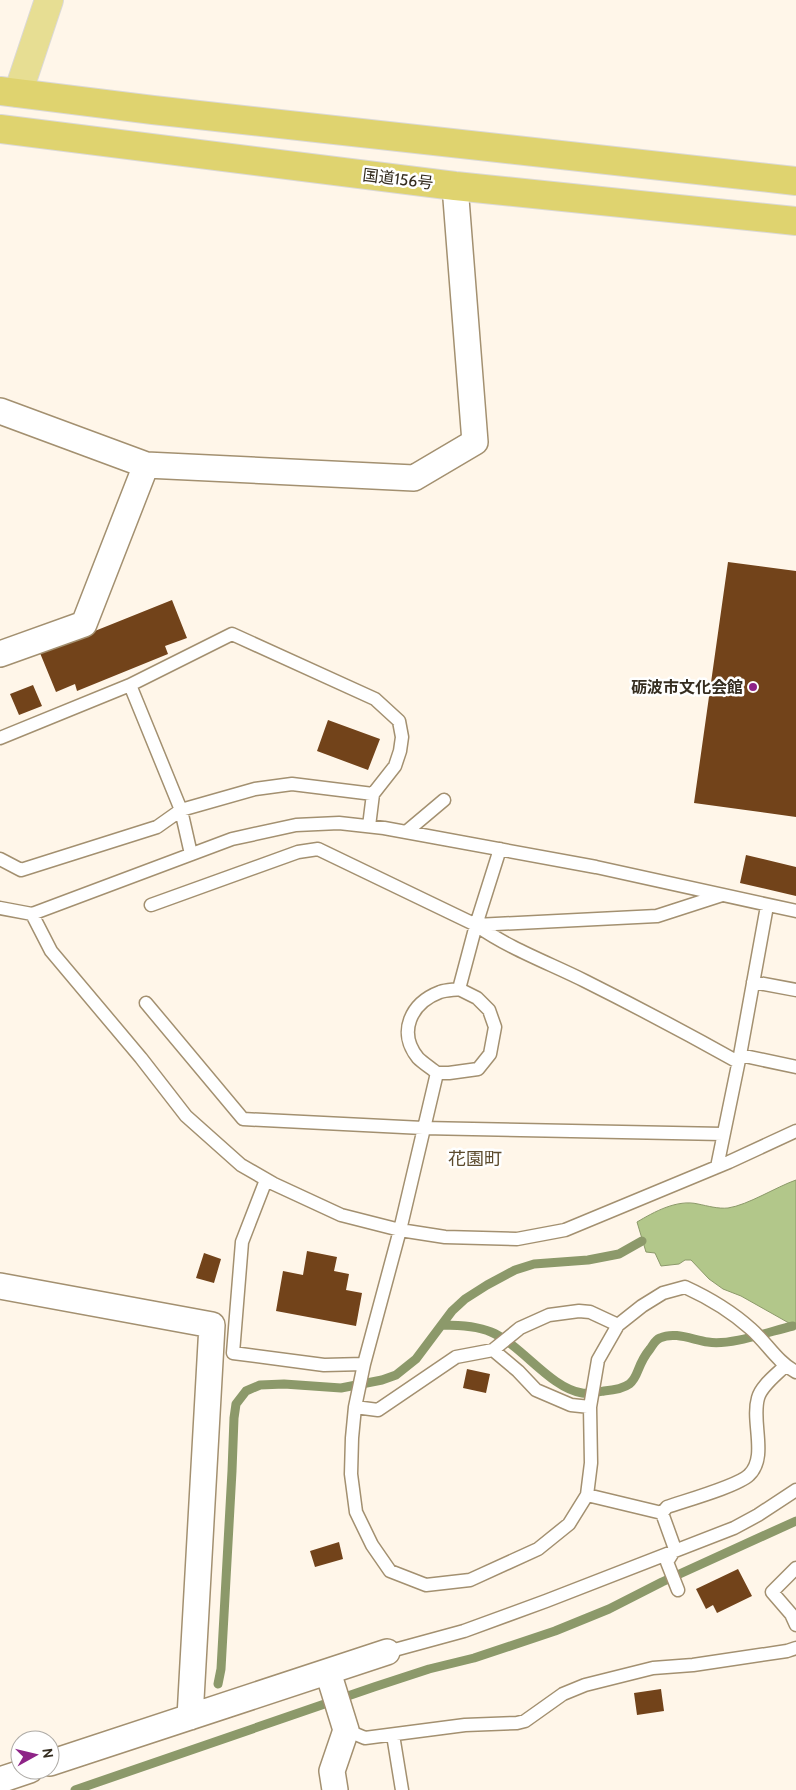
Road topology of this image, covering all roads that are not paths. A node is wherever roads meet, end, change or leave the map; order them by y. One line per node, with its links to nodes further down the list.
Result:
1 (49, 0): 2 (main road)
2 (9, 92): 3 (highway); 4 (highway)
3 (2, 134): 5 (highway, 国道156号)
4 (796, 181)
5 (455, 186): 6 (highway, 国道156号); 8 (street)
6 (796, 221)
7 (0, 411): 8 (street)
8 (146, 465): 9 (street)
9 (0, 654)
10 (130, 685): 11 (lane); 12 (lane); 14 (lane)
11 (0, 738)
12 (373, 794): 14 (lane); 15 (lane)
13 (444, 800): 16 (lane)
14 (181, 810): 18 (lane); 19 (lane)
15 (369, 826): 16 (lane); 18 (lane)
16 (406, 832): 17 (lane)
17 (500, 848): 20 (lane); 26 (lane)
18 (191, 854): 25 (lane)
19 (0, 859)
20 (722, 895): 22 (lane); 26 (lane)
21 (151, 905): 26 (lane)
22 (767, 906): 24 (lane); 27 (lane)
23 (0, 908): 25 (lane)
24 (796, 911)
25 (32, 914): 38 (lane)
26 (476, 925): 28 (lane); 31 (lane)
27 (753, 982): 29 (lane); 31 (lane)
28 (459, 989): 33 (lane); 33 (lane)
29 (796, 990)
30 (146, 1003): 34 (lane)
31 (739, 1058): 32 (lane); 36 (lane)
32 (796, 1067)
33 (437, 1072): 34 (lane)
34 (423, 1128): 36 (lane); 39 (lane)
35 (796, 1131): 37 (lane)
36 (724, 1134): 37 (lane)
37 (717, 1167): 39 (lane)
38 (266, 1180): 39 (lane); 43 (lane)
39 (400, 1230): 43 (lane)
40 (0, 1286): 57 (street)
41 (618, 1325): 42 (lane); 44 (lane); 45 (lane)
42 (493, 1350): 45 (lane); 46 (lane)
43 (364, 1364): 46 (lane)
44 (790, 1369): 49 (lane)
45 (590, 1406): 48 (lane)
46 (355, 1407): 48 (lane)
47 (796, 1490): 50 (lane)
48 (587, 1495): 49 (lane)
49 (662, 1513): 50 (lane)
50 (675, 1549): 52 (lane); 55 (lane)
51 (796, 1568): 53 (lane)
52 (678, 1590)
53 (796, 1625)
54 (796, 1648): 59 (lane)
55 (387, 1652): 56 (street)
56 (328, 1672): 57 (street); 58 (street)
57 (190, 1717): 60 (street)
58 (346, 1730): 59 (lane); 61 (street)
59 (393, 1734): 62 (lane)
60 (60, 1760)
61 (335, 1790)
62 (402, 1790)

